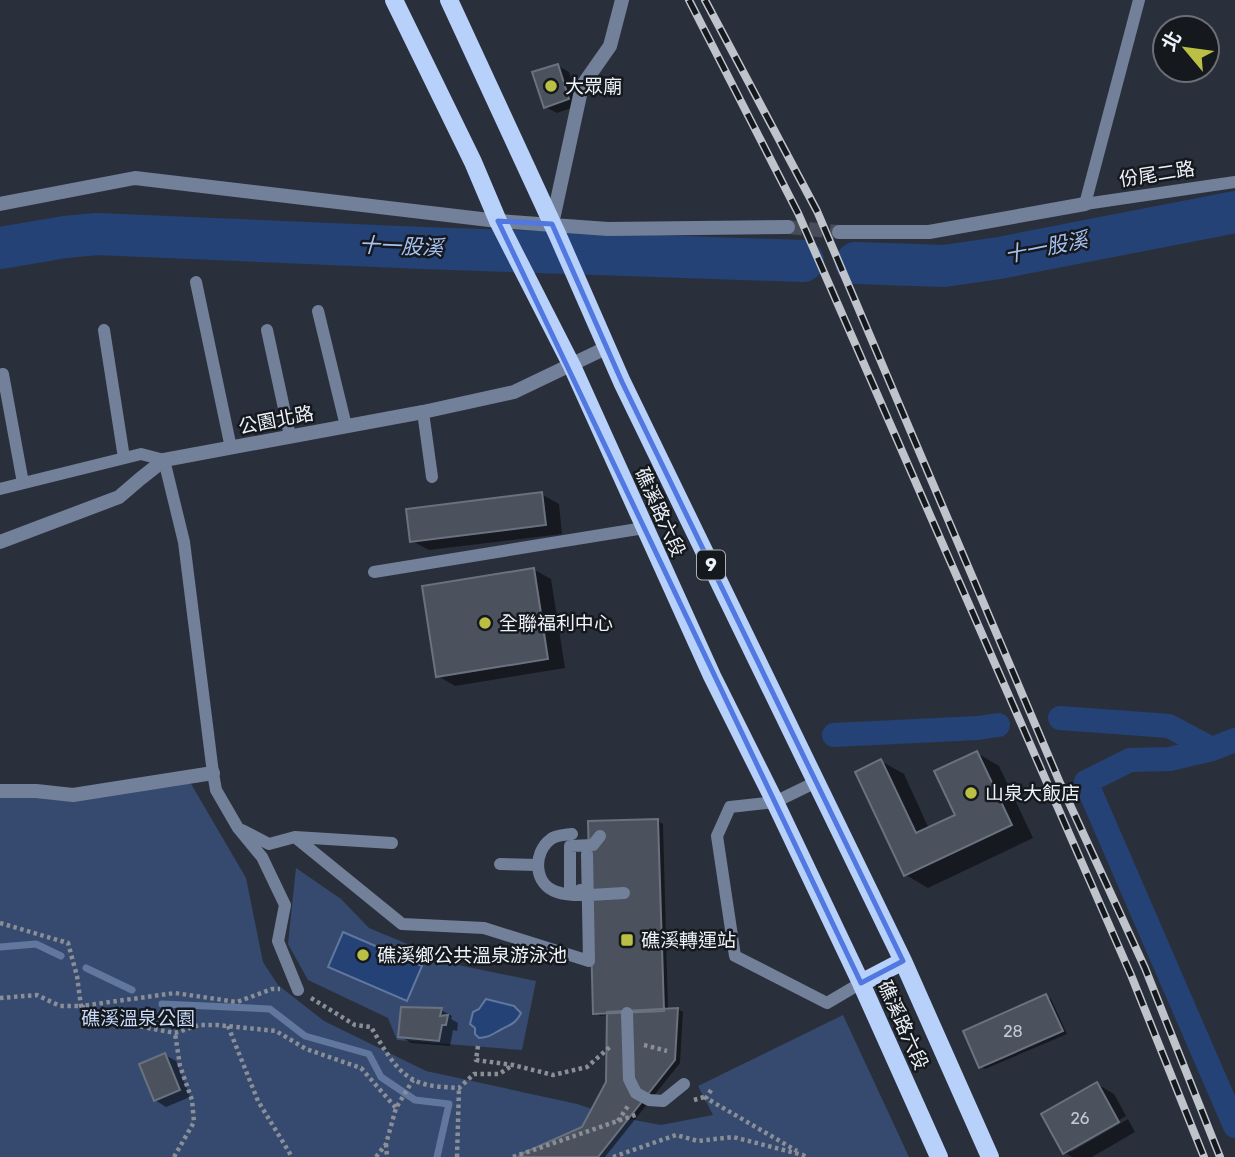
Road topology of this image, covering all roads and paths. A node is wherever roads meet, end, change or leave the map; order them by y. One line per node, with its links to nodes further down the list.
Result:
1 (394, 0): 8 (main road, 礁溪路六段 / 9)
2 (449, 0): 10 (main road, 礁溪路六段 / 9)
3 (622, 0): 10 (street)
4 (1139, 0): 7 (lane)
5 (1235, 181): 7 (lane, 份尾二路)
6 (0, 204): 8 (street)
7 (1085, 204): 11 (street)
8 (501, 227): 10 (street); 17 (main road, 礁溪路六段 / 9)
9 (788, 227): 10 (street)
10 (555, 230): 16 (main road, 礁溪路六段 / 9)
11 (839, 232)
12 (196, 282): 22 (lane)
13 (318, 311): 20 (lane)
14 (104, 330): 23 (lane)
15 (267, 330): 21 (lane)
16 (608, 347): 17 (street, 公園北路); 32 (main road, 礁溪路六段 / 9)
17 (572, 366): 19 (street, 公園北路); 28 (main road, 礁溪路六段 / 9)
18 (3, 374): 26 (lane)
19 (423, 412): 20 (street, 公園北路); 25 (lane)
20 (346, 426): 21 (street, 公園北路)
21 (290, 436): 22 (street, 公園北路)
22 (231, 447): 24 (street, 公園北路)
23 (124, 458): 24 (lane); 26 (lane)
24 (164, 460): 29 (street, 公園北路); 31 (lane)
25 (432, 477)
26 (23, 484): 27 (lane)
27 (0, 489)
28 (644, 528): 30 (lane); 34 (main road, 礁溪路六段 / 9)
29 (0, 542)
30 (374, 572)
31 (213, 773): 33 (street); 35 (lane)
32 (816, 782): 34 (lane); 44 (main road, 礁溪路六段 / 9)
33 (0, 791)
34 (775, 802): 45 (main road, 礁溪路六段 / 9); 45 (lane)
35 (238, 828): 38 (lane); 46 (lane)
36 (572, 834): 41 (lane, bridge)
37 (600, 836): 38 (lane)
38 (295, 837): 39 (lane)
39 (392, 843)
40 (500, 864): 41 (lane)
41 (537, 865): 42 (lane, bridge)
42 (624, 893)
43 (0, 923): 48 (path)
44 (903, 961): 45 (main road); 75 (main road, 礁溪路六段 / 9)
45 (861, 983): 74 (main road, 礁溪路六段 / 9)
46 (298, 990): 48 (path); 57 (path)
47 (0, 998): 48 (path)
48 (81, 1006): 51 (path)
49 (627, 1013): 58 (lane, bridge)
50 (228, 1026): 51 (path); 63 (path); 68 (path)
51 (174, 1033): 67 (path)
52 (620, 1039): 56 (path)
53 (632, 1042): 55 (path)
54 (478, 1046): 56 (path)
55 (667, 1051)
56 (513, 1065): 59 (path)
57 (413, 1080): 59 (path); 63 (path)
58 (684, 1084)
59 (459, 1088): 71 (path)
60 (711, 1090): 66 (path)
61 (704, 1097): 62 (path)
62 (693, 1100)
63 (396, 1108): 65 (path)
64 (648, 1111): 72 (path)
65 (386, 1144): 69 (path); 70 (path)
66 (804, 1156): 73 (path)
67 (174, 1157)
68 (292, 1157)
69 (376, 1157)
70 (387, 1157)
71 (457, 1157)
72 (513, 1157)
73 (613, 1157)
74 (939, 1157)
75 (990, 1157)

